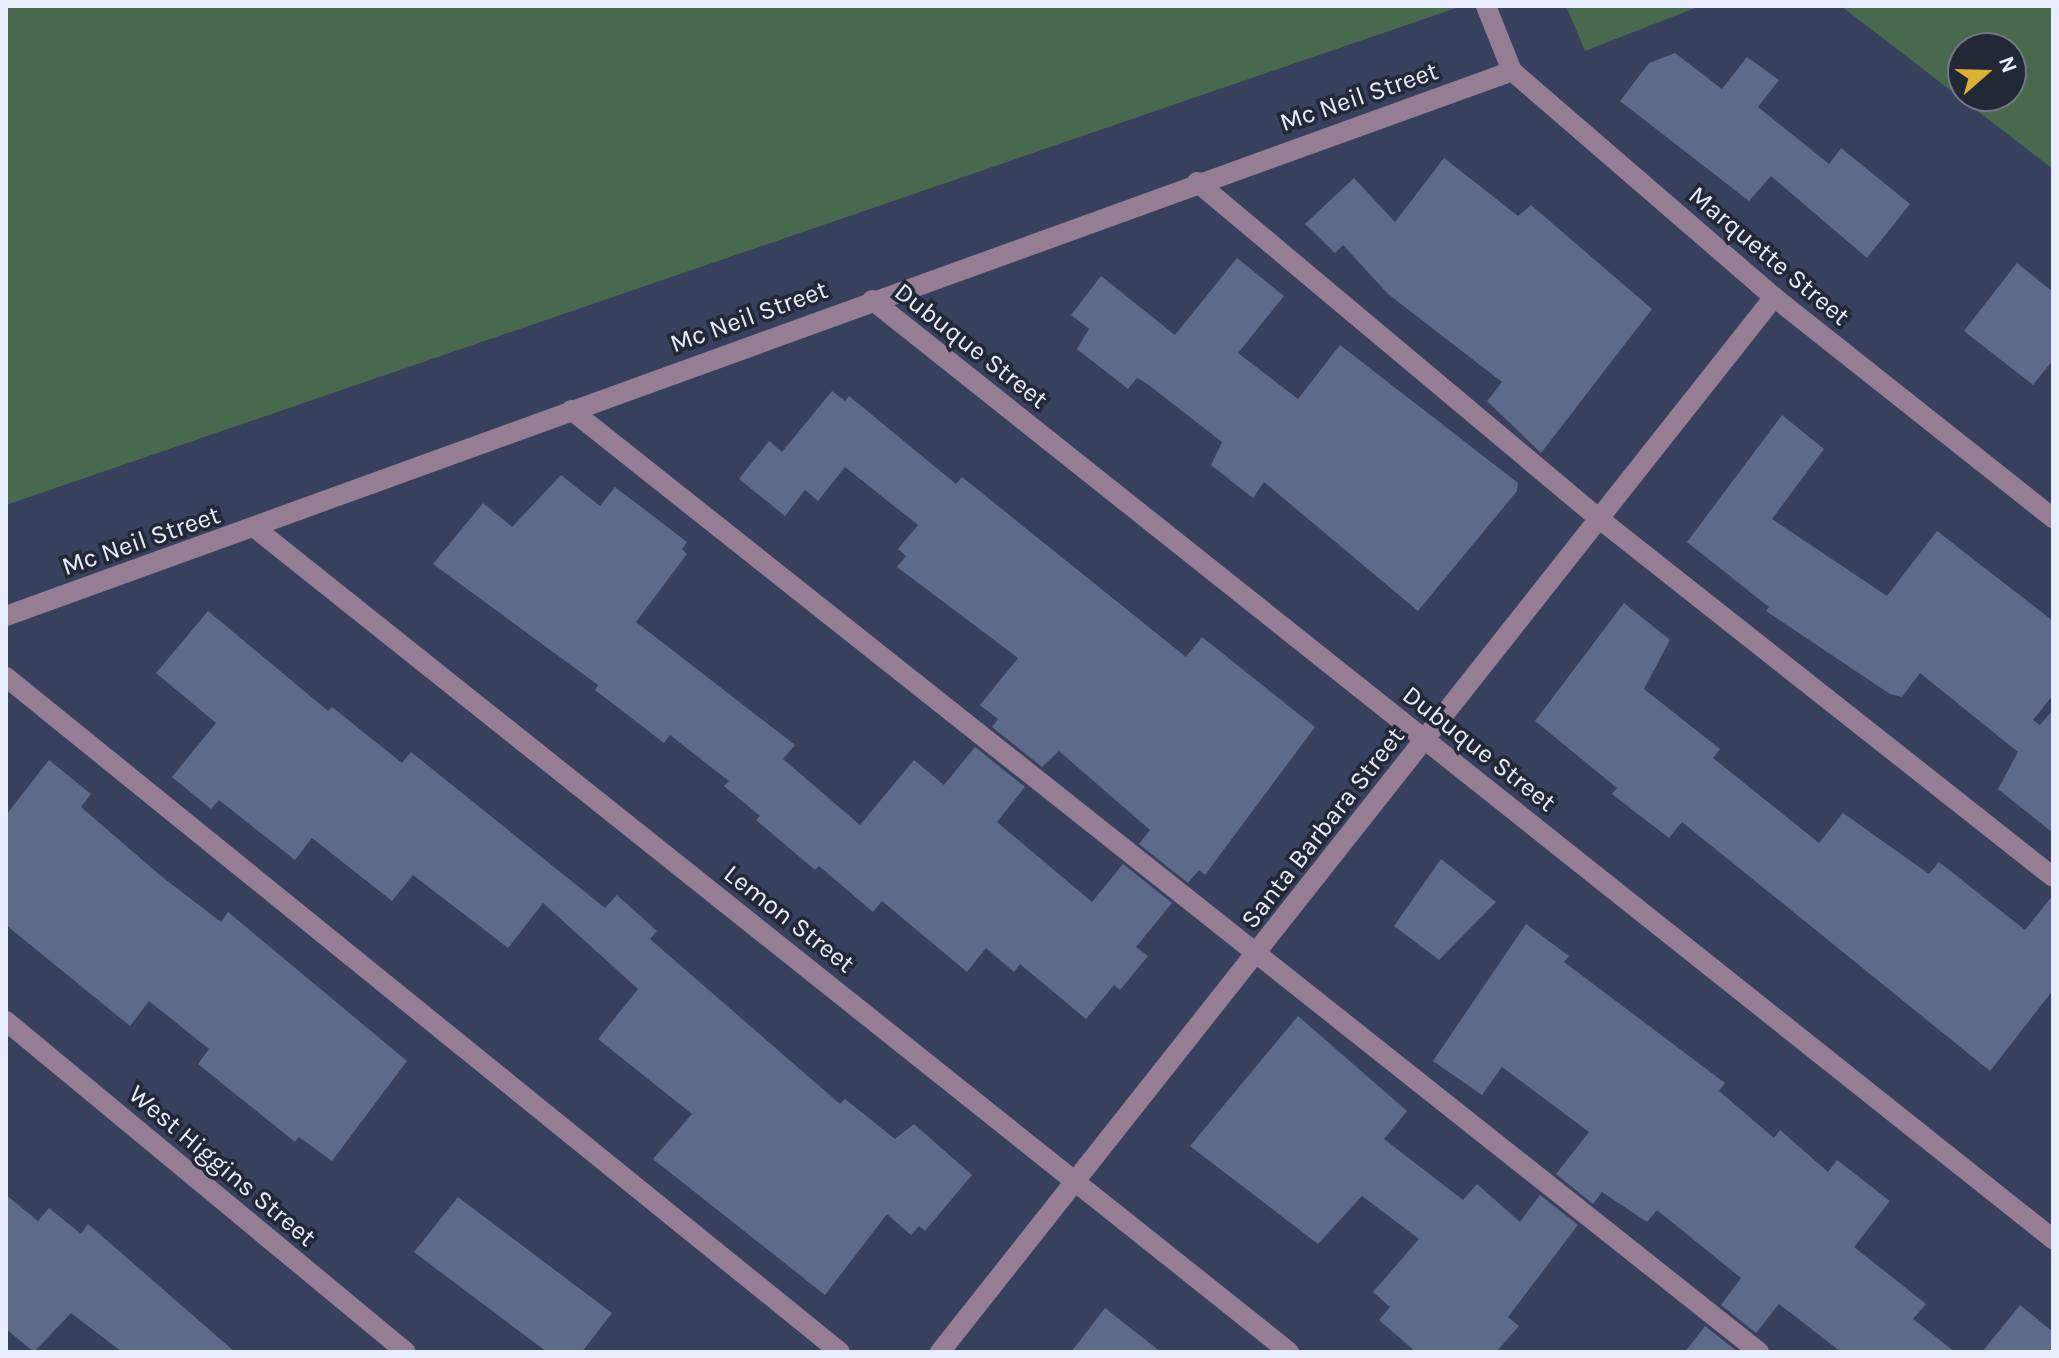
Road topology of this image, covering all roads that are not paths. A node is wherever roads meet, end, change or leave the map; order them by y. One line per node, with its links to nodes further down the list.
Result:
1 (1486, 6): 2 (street, Marquette Street)
2 (1512, 71): 3 (street, Mc Neil Street); 4 (street, Marquette Street)
3 (1197, 182): 5 (street, Mc Neil Street); 7 (street)
4 (1774, 297): 7 (street, Santa Barbara Street); 8 (street, Marquette Street)
5 (872, 300): 6 (street, Mc Neil Street); 12 (street, Dubuque Street)
6 (571, 410): 9 (street, Mc Neil Street); 14 (street)
7 (1597, 517): 12 (street, Santa Barbara Street); 13 (street)
8 (2053, 518)
9 (255, 528): 10 (street, Mc Neil Street); 16 (street, Lemon Street)
10 (6, 616)
11 (6, 677): 19 (street)
12 (1425, 740): 14 (street, Santa Barbara Street); 17 (street, Dubuque Street)
13 (2053, 877)
14 (1256, 954): 16 (street, Santa Barbara Street); 22 (street)
15 (6, 1021): 18 (street, West Higgins Street)
16 (1077, 1181): 20 (street, Santa Barbara Street); 21 (street, Lemon Street)
17 (2053, 1239)
18 (406, 1352)
19 (840, 1352)
20 (940, 1352)
21 (1289, 1352)
22 (1759, 1352)

